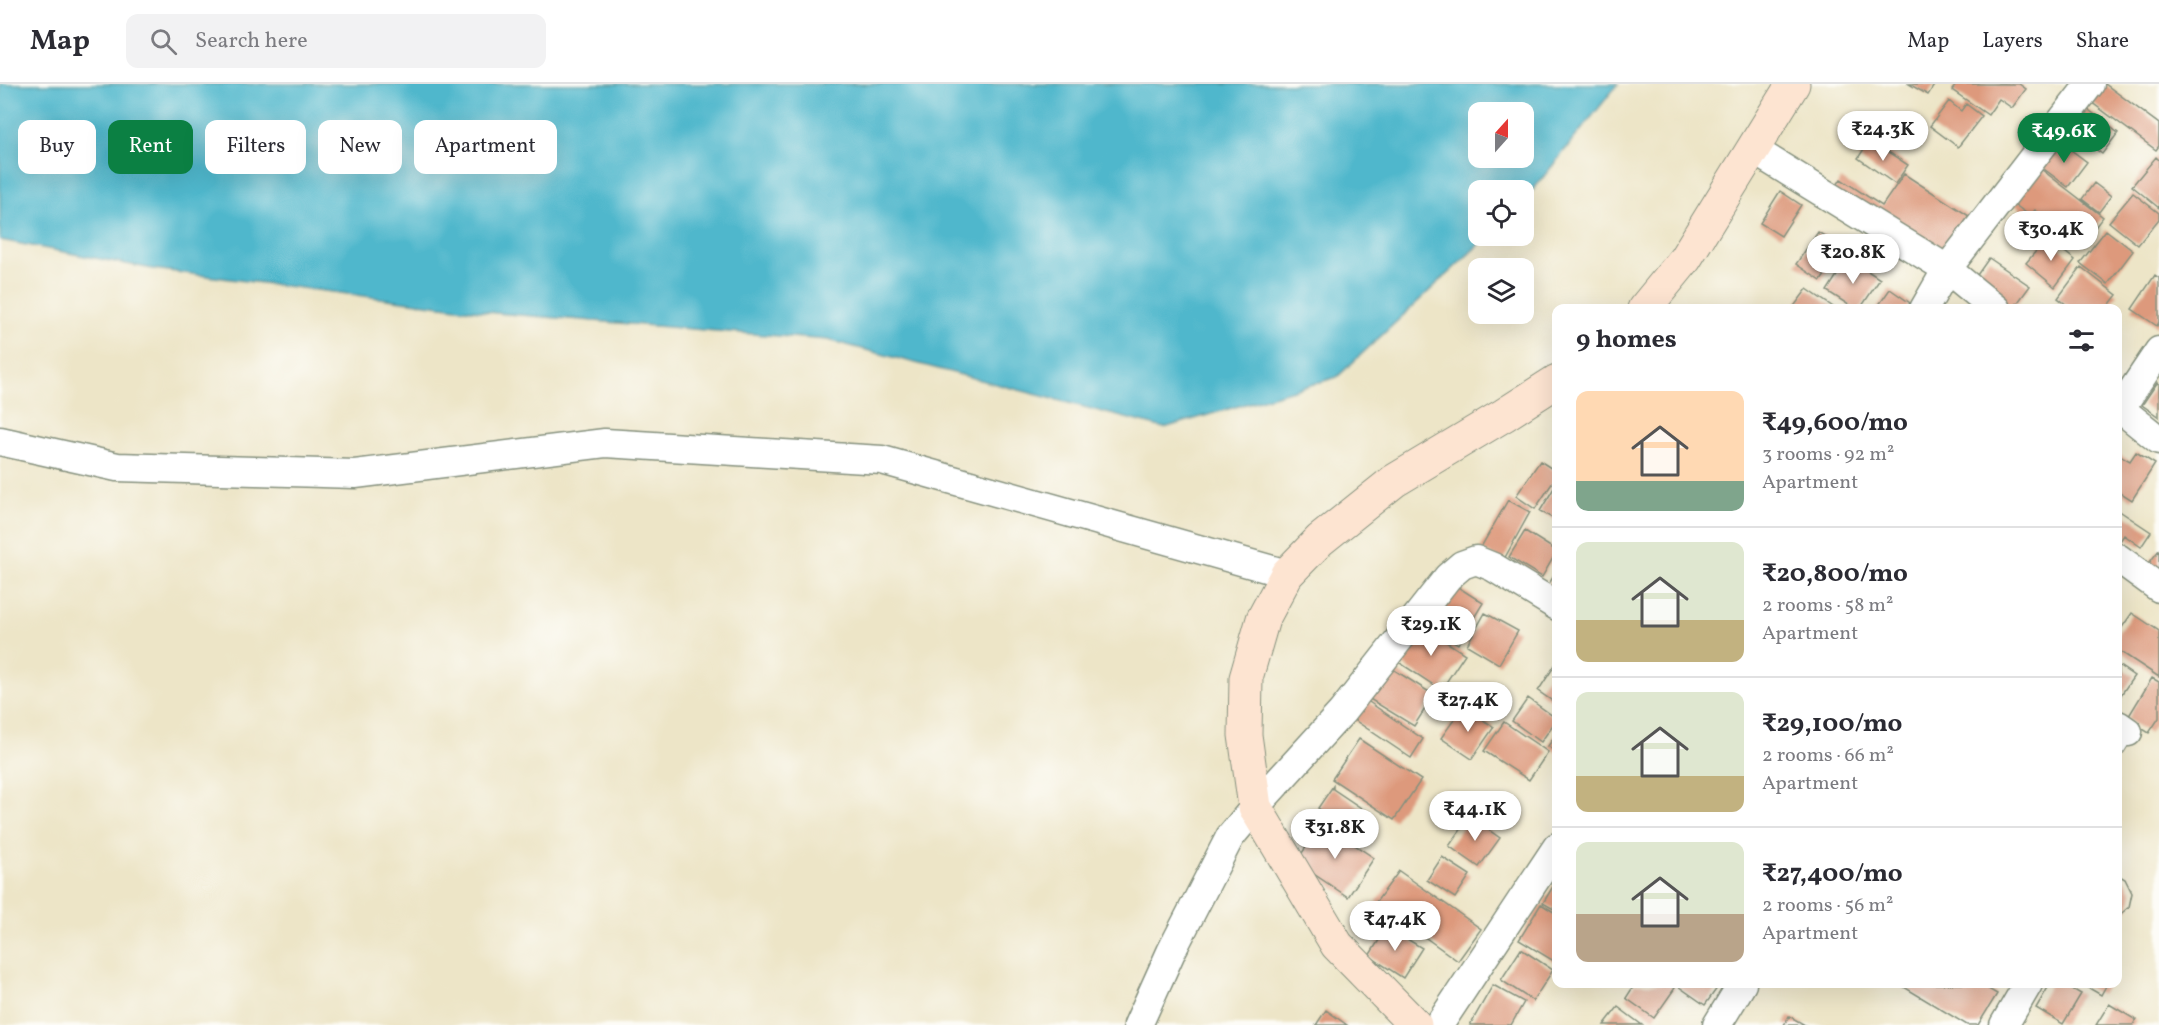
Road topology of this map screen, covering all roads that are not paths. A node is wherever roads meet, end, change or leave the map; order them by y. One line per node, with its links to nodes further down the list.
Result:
1 (1793, 84): 3 (main road)
2 (2090, 84): 4 (street)
3 (1752, 149): 4 (street); 5 (main road)
4 (1947, 269): 6 (street); 7 (street)
5 (1648, 304)
6 (1927, 304)
7 (1990, 304)
8 (2159, 351): 10 (street)
9 (1552, 384): 15 (main road)
10 (2122, 405)
11 (2122, 411): 12 (street)
12 (2159, 440)
13 (0, 441): 15 (street)
14 (2122, 561): 16 (street)
15 (1287, 574): 18 (main road)
16 (2159, 588)
17 (1552, 603): 18 (street)
18 (1255, 807): 22 (street); 23 (main road)
19 (1552, 855): 24 (street)
20 (1740, 988): 25 (street)
21 (2026, 988): 26 (street)
22 (1138, 1025)
23 (1415, 1025)
24 (1439, 1025)
25 (1717, 1025)
26 (2004, 1025)

